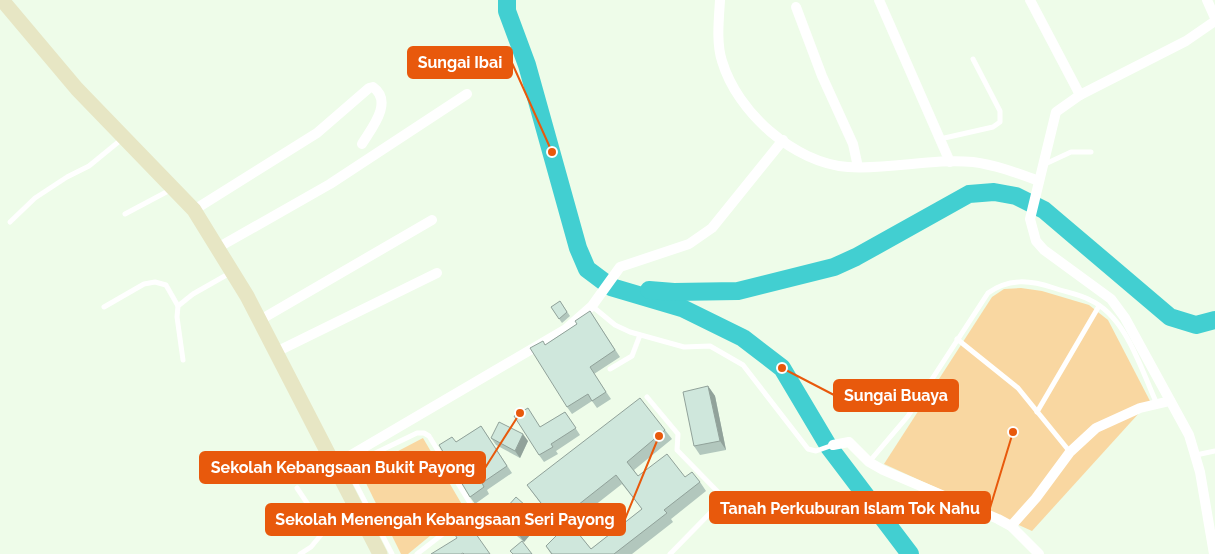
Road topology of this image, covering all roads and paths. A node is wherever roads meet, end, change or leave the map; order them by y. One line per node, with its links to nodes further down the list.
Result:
1 (2, 0): 11 (main road)
2 (720, 0): 12 (street)
3 (879, 0): 13 (street)
4 (1030, 0): 10 (street)
5 (1207, 0): 7 (street)
6 (796, 7): 17 (street)
7 (1215, 19): 10 (street)
8 (973, 59): 13 (lane)
9 (468, 94): 25 (street)
10 (1080, 95): 18 (street)
11 (124, 137): 20 (main road); 24 (lane)
12 (783, 140): 17 (street); 28 (street)
13 (940, 140): 16 (street)
14 (362, 144): 21 (street)
15 (1091, 152): 18 (lane)
16 (950, 162): 17 (street); 19 (street)
17 (858, 166)
18 (1042, 166): 19 (street)
19 (1038, 185): 39 (street)
20 (175, 188): 21 (main road); 22 (lane)
21 (194, 210): 25 (main road)
22 (125, 214)
23 (432, 220): 32 (street)
24 (10, 222)
25 (219, 248): 26 (main road)
26 (232, 271): 29 (lane); 32 (main road)
27 (437, 273): 35 (street)
28 (595, 303): 33 (lane); 47 (street)
29 (178, 306): 31 (lane); 36 (lane)
30 (1099, 306): 34 (lane); 40 (lane); 41 (lane)
31 (104, 307)
32 (260, 320): 35 (main road)
33 (640, 335): 37 (lane); 42 (lane)
34 (957, 339): 41 (lane); 46 (lane)
35 (276, 352): 47 (main road)
36 (183, 360)
37 (610, 369)
38 (647, 397): 55 (lane)
39 (1170, 401): 40 (street); 45 (street)
40 (1157, 404): 43 (street)
41 (1037, 412): 43 (lane)
42 (833, 445): 46 (street)
43 (1070, 452): 50 (street)
44 (1215, 452): 45 (lane)
45 (1196, 455): 57 (street)
46 (869, 462): 50 (street)
47 (340, 468): 49 (main road); 53 (lane); 54 (lane)
48 (297, 488): 51 (lane)
49 (360, 515): 51 (lane); 53 (main road)
50 (1011, 526): 56 (street)
51 (325, 530): 52 (lane)
52 (300, 554)
53 (382, 554)
54 (417, 554)
55 (670, 554)
56 (1039, 554)
57 (1214, 554)

